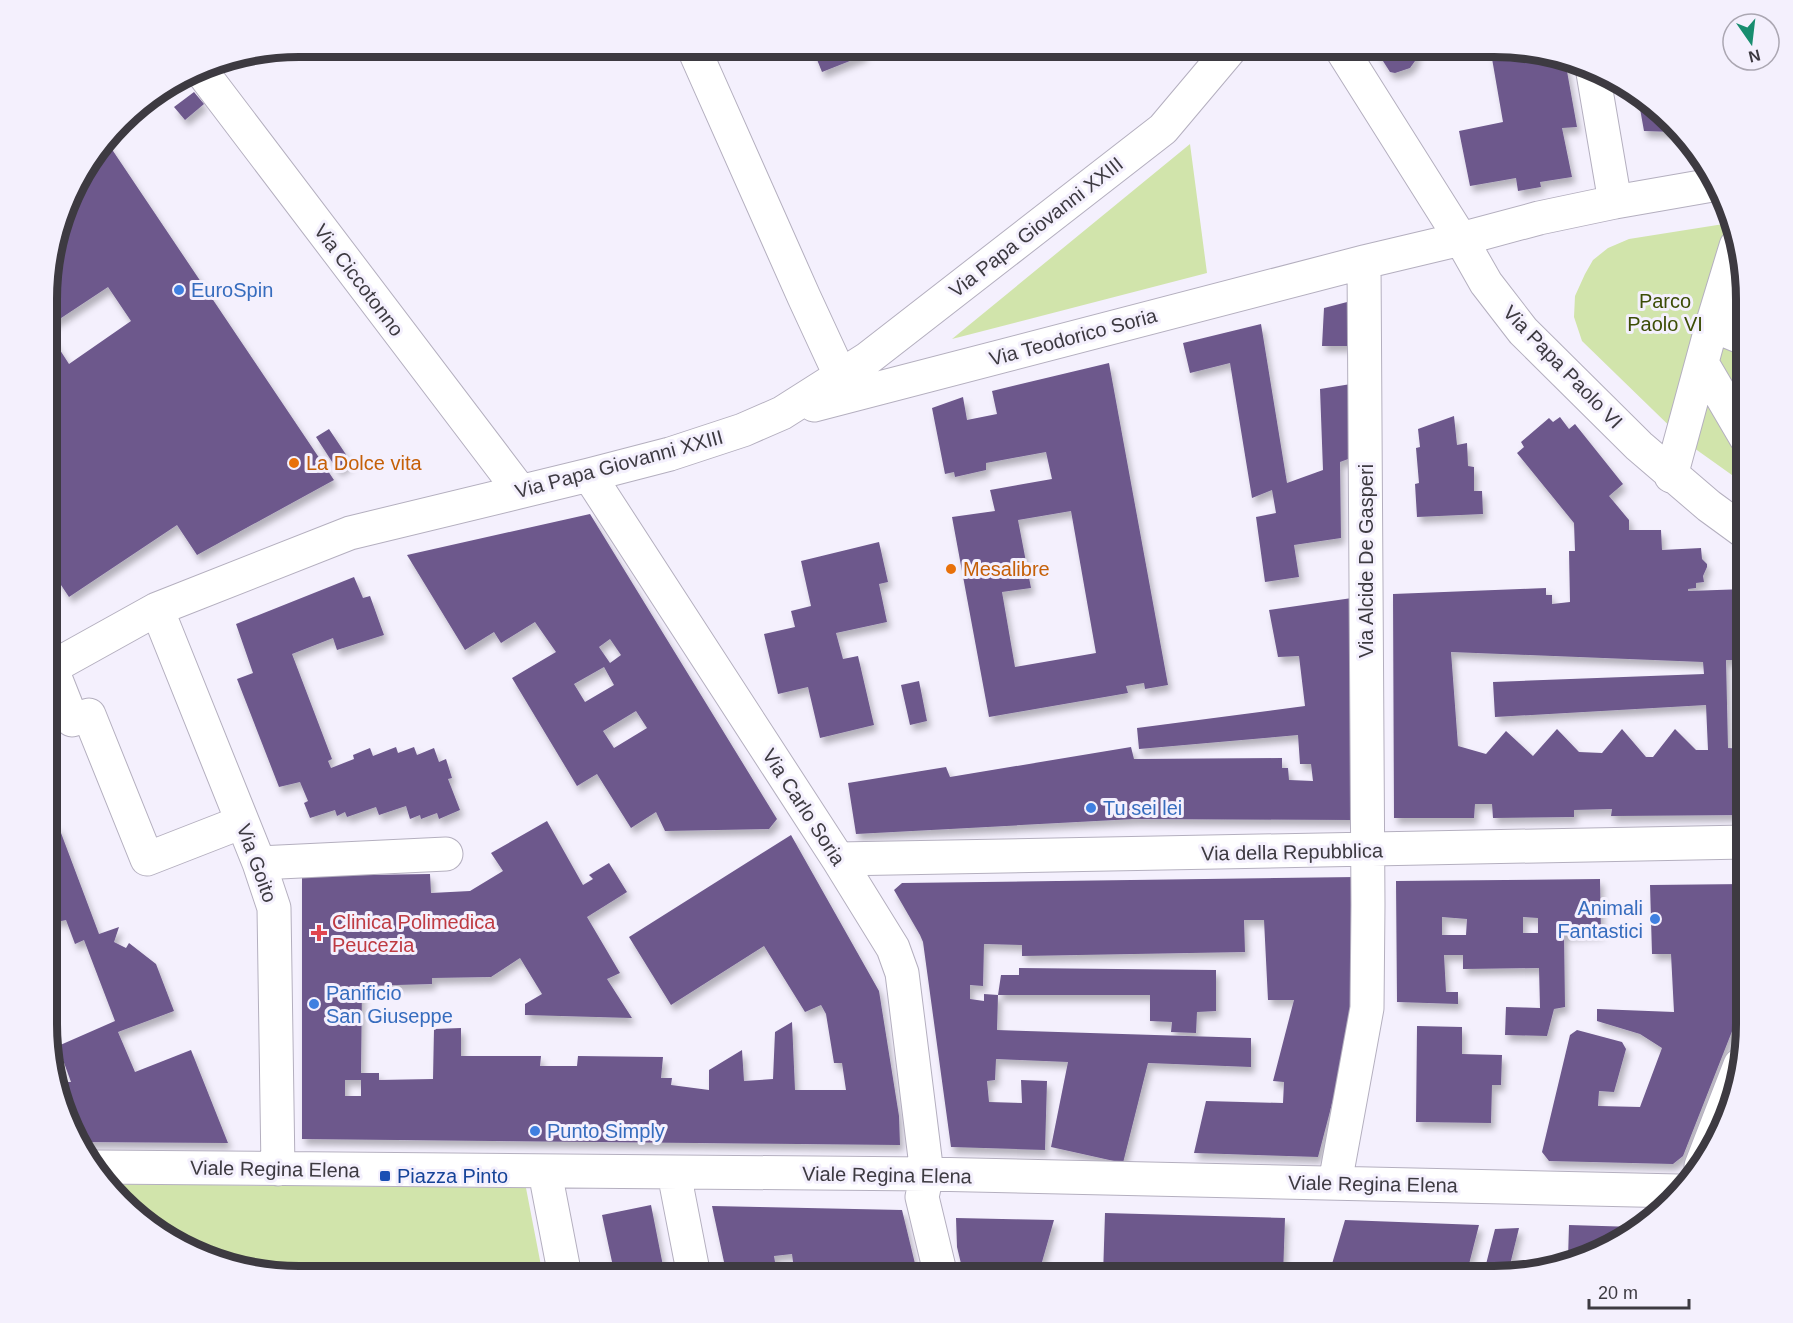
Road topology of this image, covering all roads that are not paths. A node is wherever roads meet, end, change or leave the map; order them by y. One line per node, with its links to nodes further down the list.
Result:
1 (697, 57): 14 (street)
2 (1224, 57): 14 (street, Via Papa Giovanni XXIII)
3 (1346, 57): 8 (street)
4 (205, 76): 19 (street, Via Ciccotonno)
5 (1594, 79): 7 (street)
6 (1708, 186): 7 (street)
7 (1616, 202): 8 (street)
8 (1461, 239): 10 (street); 18 (street, Via Papa Paolo VI)
9 (1732, 258): 11 (street)
10 (1364, 262): 15 (street, Via Teodorico Soria); 26 (street, Via Alcide De Gasperi)
11 (1712, 325): 12 (street); 13 (street)
12 (1736, 335)
13 (1702, 363): 16 (street); 18 (street)
14 (841, 377): 15 (street, Via Papa Giovanni XXIII)
15 (782, 413): 17 (street, Via Papa Giovanni XXIII)
16 (1736, 421)
17 (589, 475): 19 (street, Via Papa Giovanni XXIII); 28 (street, Via Carlo Soria)
18 (1671, 476): 20 (street, Via Papa Paolo VI)
19 (520, 490): 21 (street, Via Papa Giovanni XXIII)
20 (1736, 526)
21 (157, 609): 22 (street, Via Papa Giovanni XXIII); 24 (street, Via Goito)
22 (57, 664)
23 (57, 685): 24 (street)
24 (242, 822): 29 (street, Via Goito)
25 (1736, 842): 26 (street, Via della Repubblica)
26 (1367, 850): 28 (street, Via della Repubblica); 35 (street, Via Alcide De Gasperi)
27 (446, 854): 29 (street)
28 (838, 860): 34 (street, Via Carlo Soria)
29 (259, 863): 31 (street, Via Goito)
30 (104, 1167): 31 (street, Viale Regina Elena)
31 (278, 1169): 32 (street, Viale Regina Elena)
32 (545, 1172): 33 (street, Viale Regina Elena); 37 (street)
33 (674, 1173): 34 (street, Viale Regina Elena); 38 (street)
34 (927, 1174): 35 (street, Viale Regina Elena); 39 (street, Via Carlo Soria)
35 (1335, 1184): 36 (street, Viale Regina Elena)
36 (1669, 1191)
37 (563, 1266)
38 (692, 1266)
39 (939, 1266)

